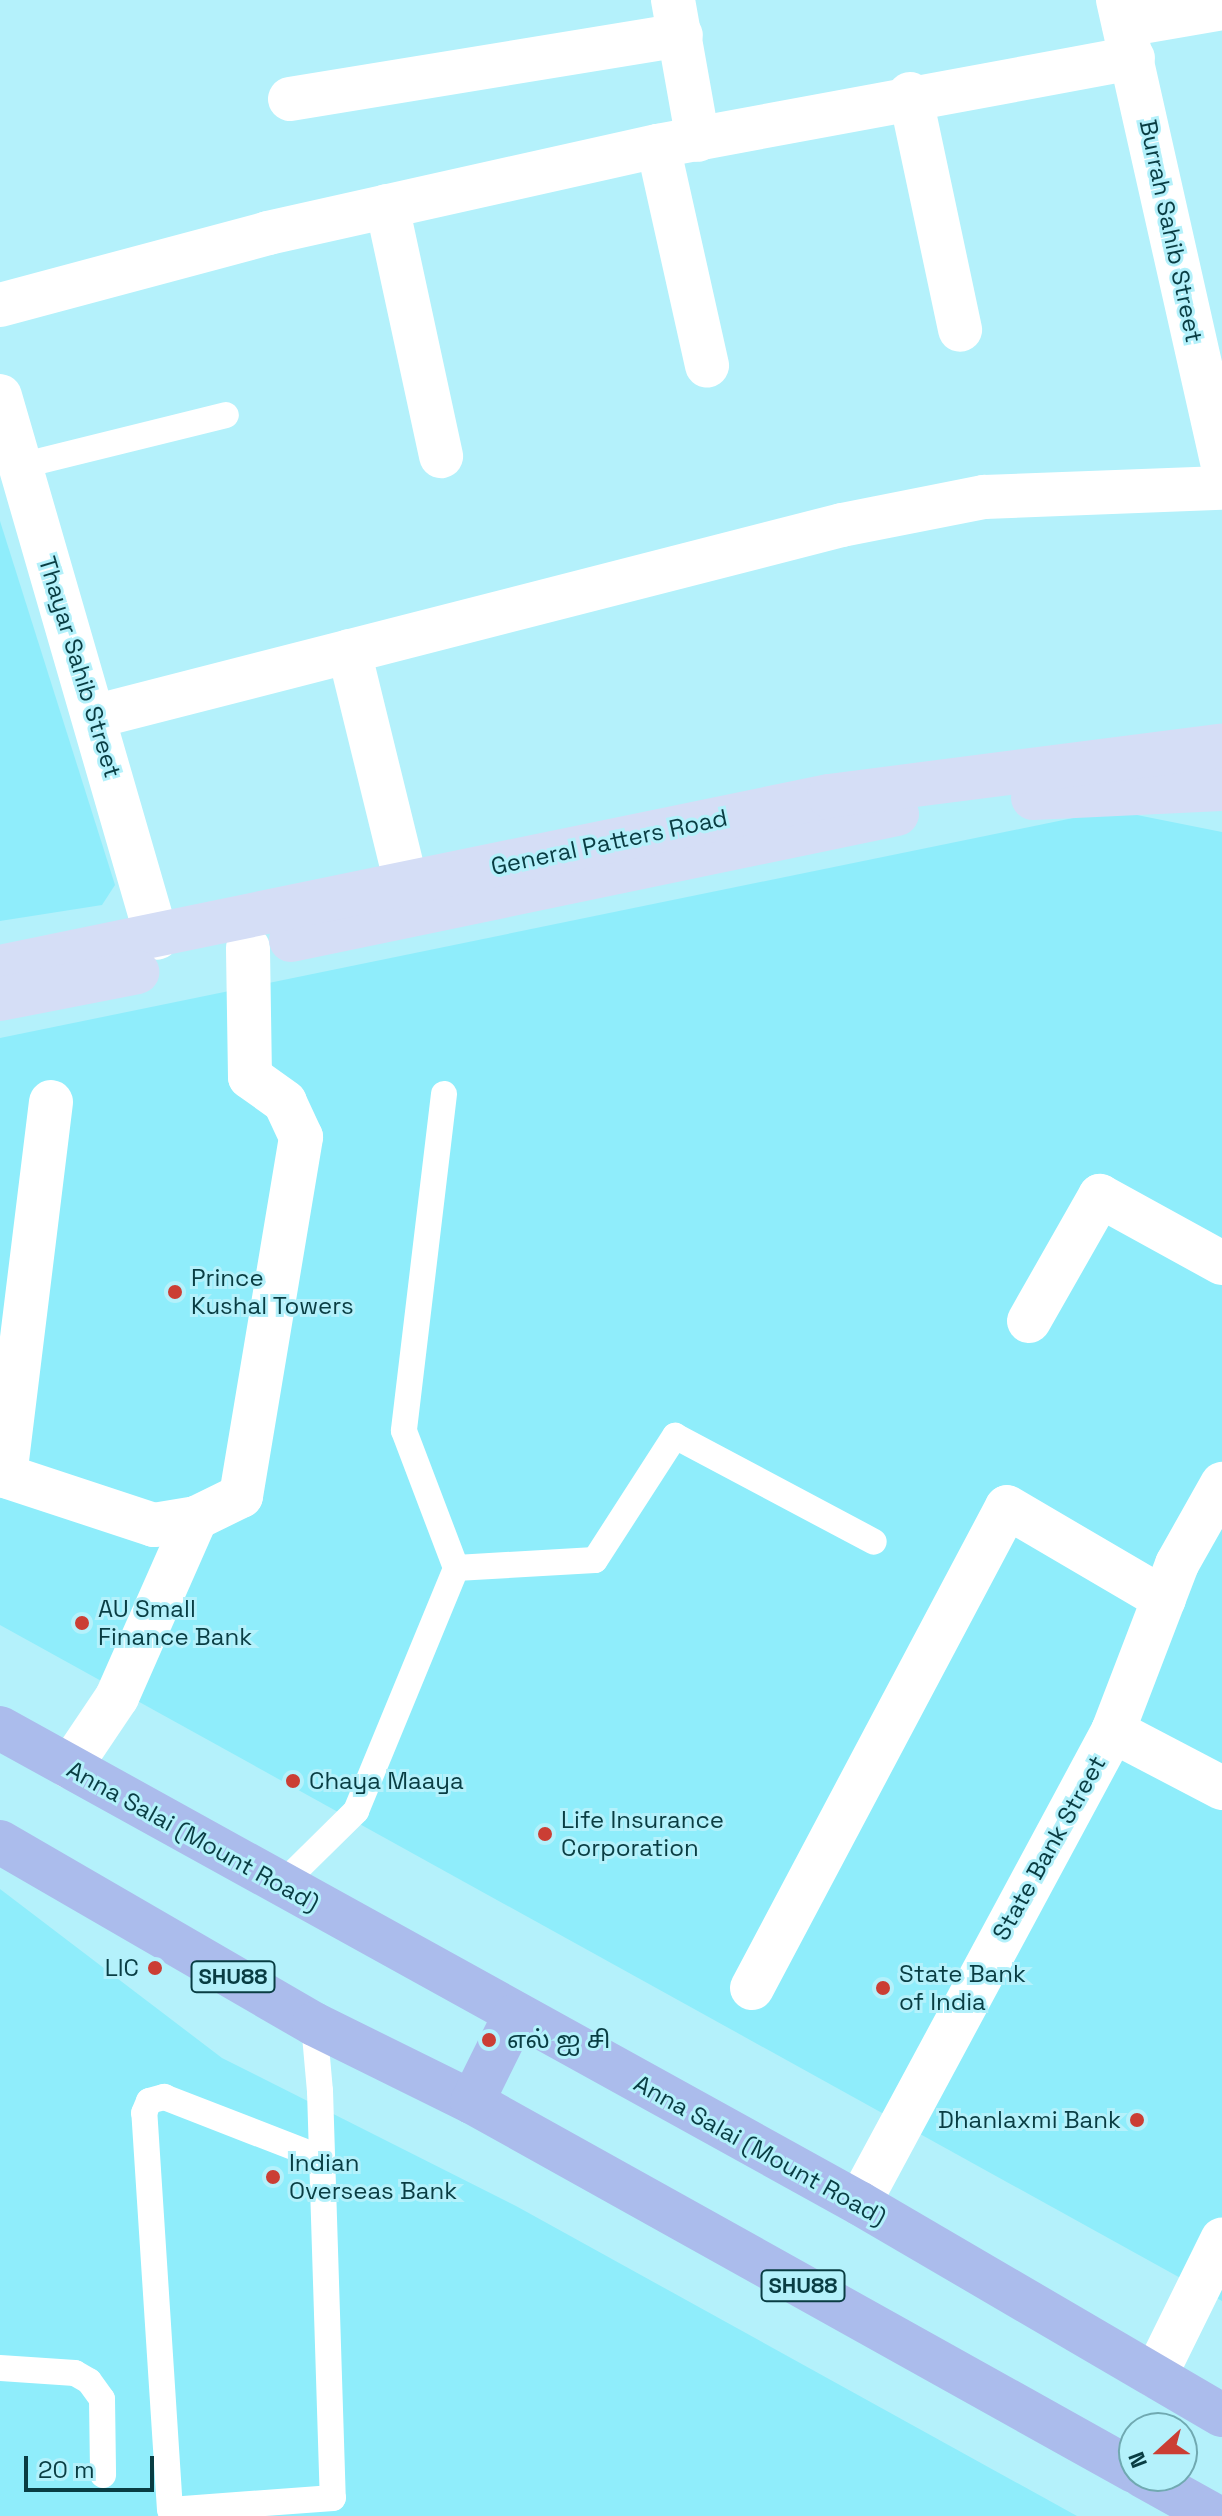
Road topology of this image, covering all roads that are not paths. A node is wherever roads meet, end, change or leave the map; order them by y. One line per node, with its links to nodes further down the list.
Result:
1 (1222, 8): 3 (street)
2 (677, 18): 5 (street); 6 (street)
3 (1125, 28): 4 (street); 15 (street, Burrah Sahib Street)
4 (910, 94): 6 (street); 9 (street)
5 (290, 99)
6 (678, 143): 7 (street); 10 (street)
7 (387, 206): 8 (street); 14 (street)
8 (0, 305)
9 (960, 330)
10 (707, 366)
11 (0, 396): 13 (street, Thayar Sahib Street)
12 (226, 415): 13 (lane)
13 (11, 454): 18 (street, Thayar Sahib Street)
14 (441, 456)
15 (1222, 462)
16 (1222, 488): 17 (street)
17 (349, 651): 18 (street); 22 (street)
18 (97, 716): 23 (street, Thayar Sahib Street)
19 (1222, 746): 20 (main road, General Patters Road)
20 (1080, 777): 21 (main road, General Patters Road); 22 (main road, General Patters Road); 24 (main road, General Patters Road)
21 (1222, 789)
22 (406, 883): 23 (main road, General Patters Road)
23 (157, 938): 25 (main road, General Patters Road)
24 (248, 948): 26 (main road, General Patters Road); 32 (street)
25 (0, 967)
26 (0, 999)
27 (444, 1094): 34 (lane)
28 (51, 1102): 32 (street)
29 (1222, 1263): 30 (street)
30 (1029, 1321)
31 (1222, 1484): 35 (street, State Bank Street)
32 (196, 1518): 38 (street)
33 (874, 1542): 34 (lane)
34 (456, 1568): 41 (lane)
35 (1164, 1599): 37 (street, State Bank Street); 42 (street)
36 (0, 1728): 38 (main road, Anna Salai (Mount Road))
37 (1113, 1731): 39 (street); 47 (street, State Bank Street)
38 (70, 1767): 41 (main road, Anna Salai (Mount Road))
39 (1222, 1788)
40 (0, 1842): 44 (main road, SHU88)
41 (280, 1886): 43 (main road, Anna Salai (Mount Road))
42 (752, 1988)
43 (515, 2015): 45 (main road); 47 (main road, Anna Salai (Mount Road))
44 (314, 2024): 45 (main road, SHU88); 46 (lane)
45 (472, 2102): 52 (main road, SHU88)
46 (321, 2158): 46 (lane)
47 (859, 2203): 50 (main road, Anna Salai (Mount Road))
48 (1222, 2240): 50 (street)
49 (0, 2368): 53 (lane)
50 (1155, 2376): 51 (main road, Anna Salai (Mount Road))
51 (1222, 2415)
52 (1118, 2462)
53 (103, 2475)
54 (1172, 2492): 55 (main road)
55 (1215, 2516)

